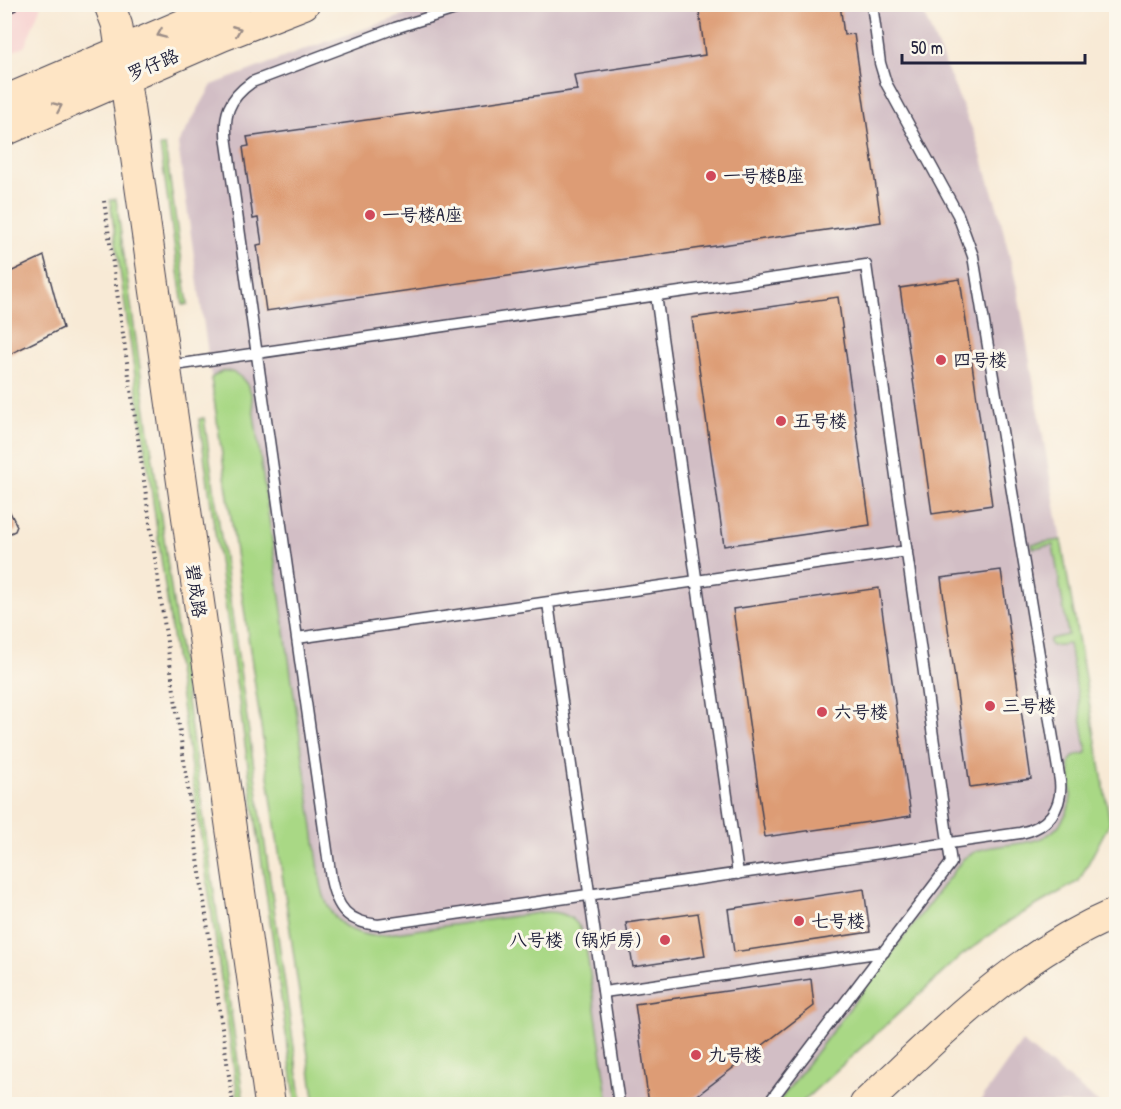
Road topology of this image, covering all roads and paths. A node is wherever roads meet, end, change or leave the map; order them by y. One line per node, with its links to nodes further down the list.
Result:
1 (109, 4): 6 (street, 碧成路)
2 (235, 4): 6 (street, 罗仔路, one-way to 6)
3 (304, 4): 6 (street, 罗仔路, one-way to 3)
4 (471, 4): 15 (lane)
5 (872, 4): 16 (lane)
6 (123, 64): 7 (street, 罗仔路); 8 (street, 罗仔路, one-way to 6); 11 (street, 碧成路)
7 (4, 101)
8 (4, 131)
9 (105, 201): 22 (path)
10 (656, 295): 11 (lane); 12 (lane); 13 (lane)
11 (165, 366): 23 (street, 碧成路)
12 (907, 551): 13 (lane); 16 (lane)
13 (696, 581): 14 (lane); 17 (lane)
14 (548, 603): 15 (lane); 18 (lane)
15 (297, 639): 18 (lane)
16 (948, 843): 17 (lane); 20 (lane)
17 (738, 874): 18 (lane)
18 (590, 895): 21 (lane)
19 (1116, 913): 26 (street)
20 (884, 952): 21 (lane); 25 (lane)
21 (604, 992): 24 (lane)
22 (233, 1104)
23 (270, 1104)
24 (619, 1104)
25 (768, 1104)
26 (865, 1104)

